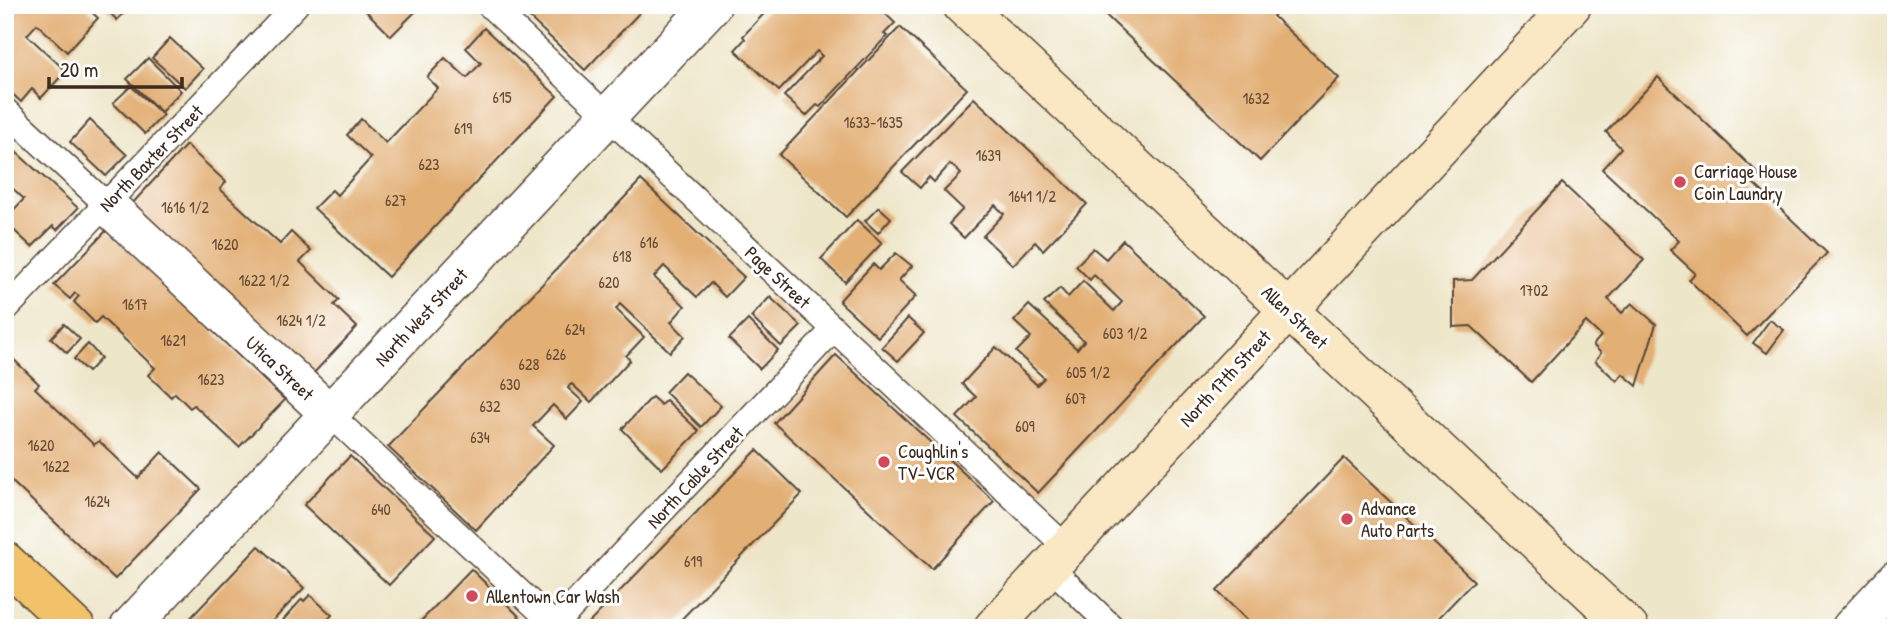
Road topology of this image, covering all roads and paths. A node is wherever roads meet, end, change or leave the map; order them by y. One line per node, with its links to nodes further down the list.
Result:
1 (296, 5): 8 (lane, North Baxter Street)
2 (489, 5): 7 (lane, Page Street)
3 (712, 5): 7 (street, North West Street)
4 (961, 5): 10 (street, Allen Street)
5 (1572, 5): 10 (street, North 17th Street)
6 (5, 110): 8 (lane, Utica Street)
7 (608, 117): 11 (lane, Page Street); 12 (street, North West Street)
8 (107, 205): 9 (lane, North Baxter Street); 12 (street, Utica Street)
9 (5, 310)
10 (1288, 310): 13 (street, North 17th Street); 21 (street, Allen Street)
11 (834, 329): 13 (lane, Page Street); 16 (lane, North Cable Street)
12 (331, 415): 16 (lane, Utica Street); 18 (street, North West Street)
13 (1058, 557): 19 (street, North 17th Street); 20 (lane, Page Street)
14 (5, 561): 17 (main road)
15 (1896, 580): 22 (street)
16 (555, 625)
17 (76, 628)
18 (129, 628)
19 (993, 628)
20 (1113, 628)
21 (1629, 628)
22 (1851, 628)

